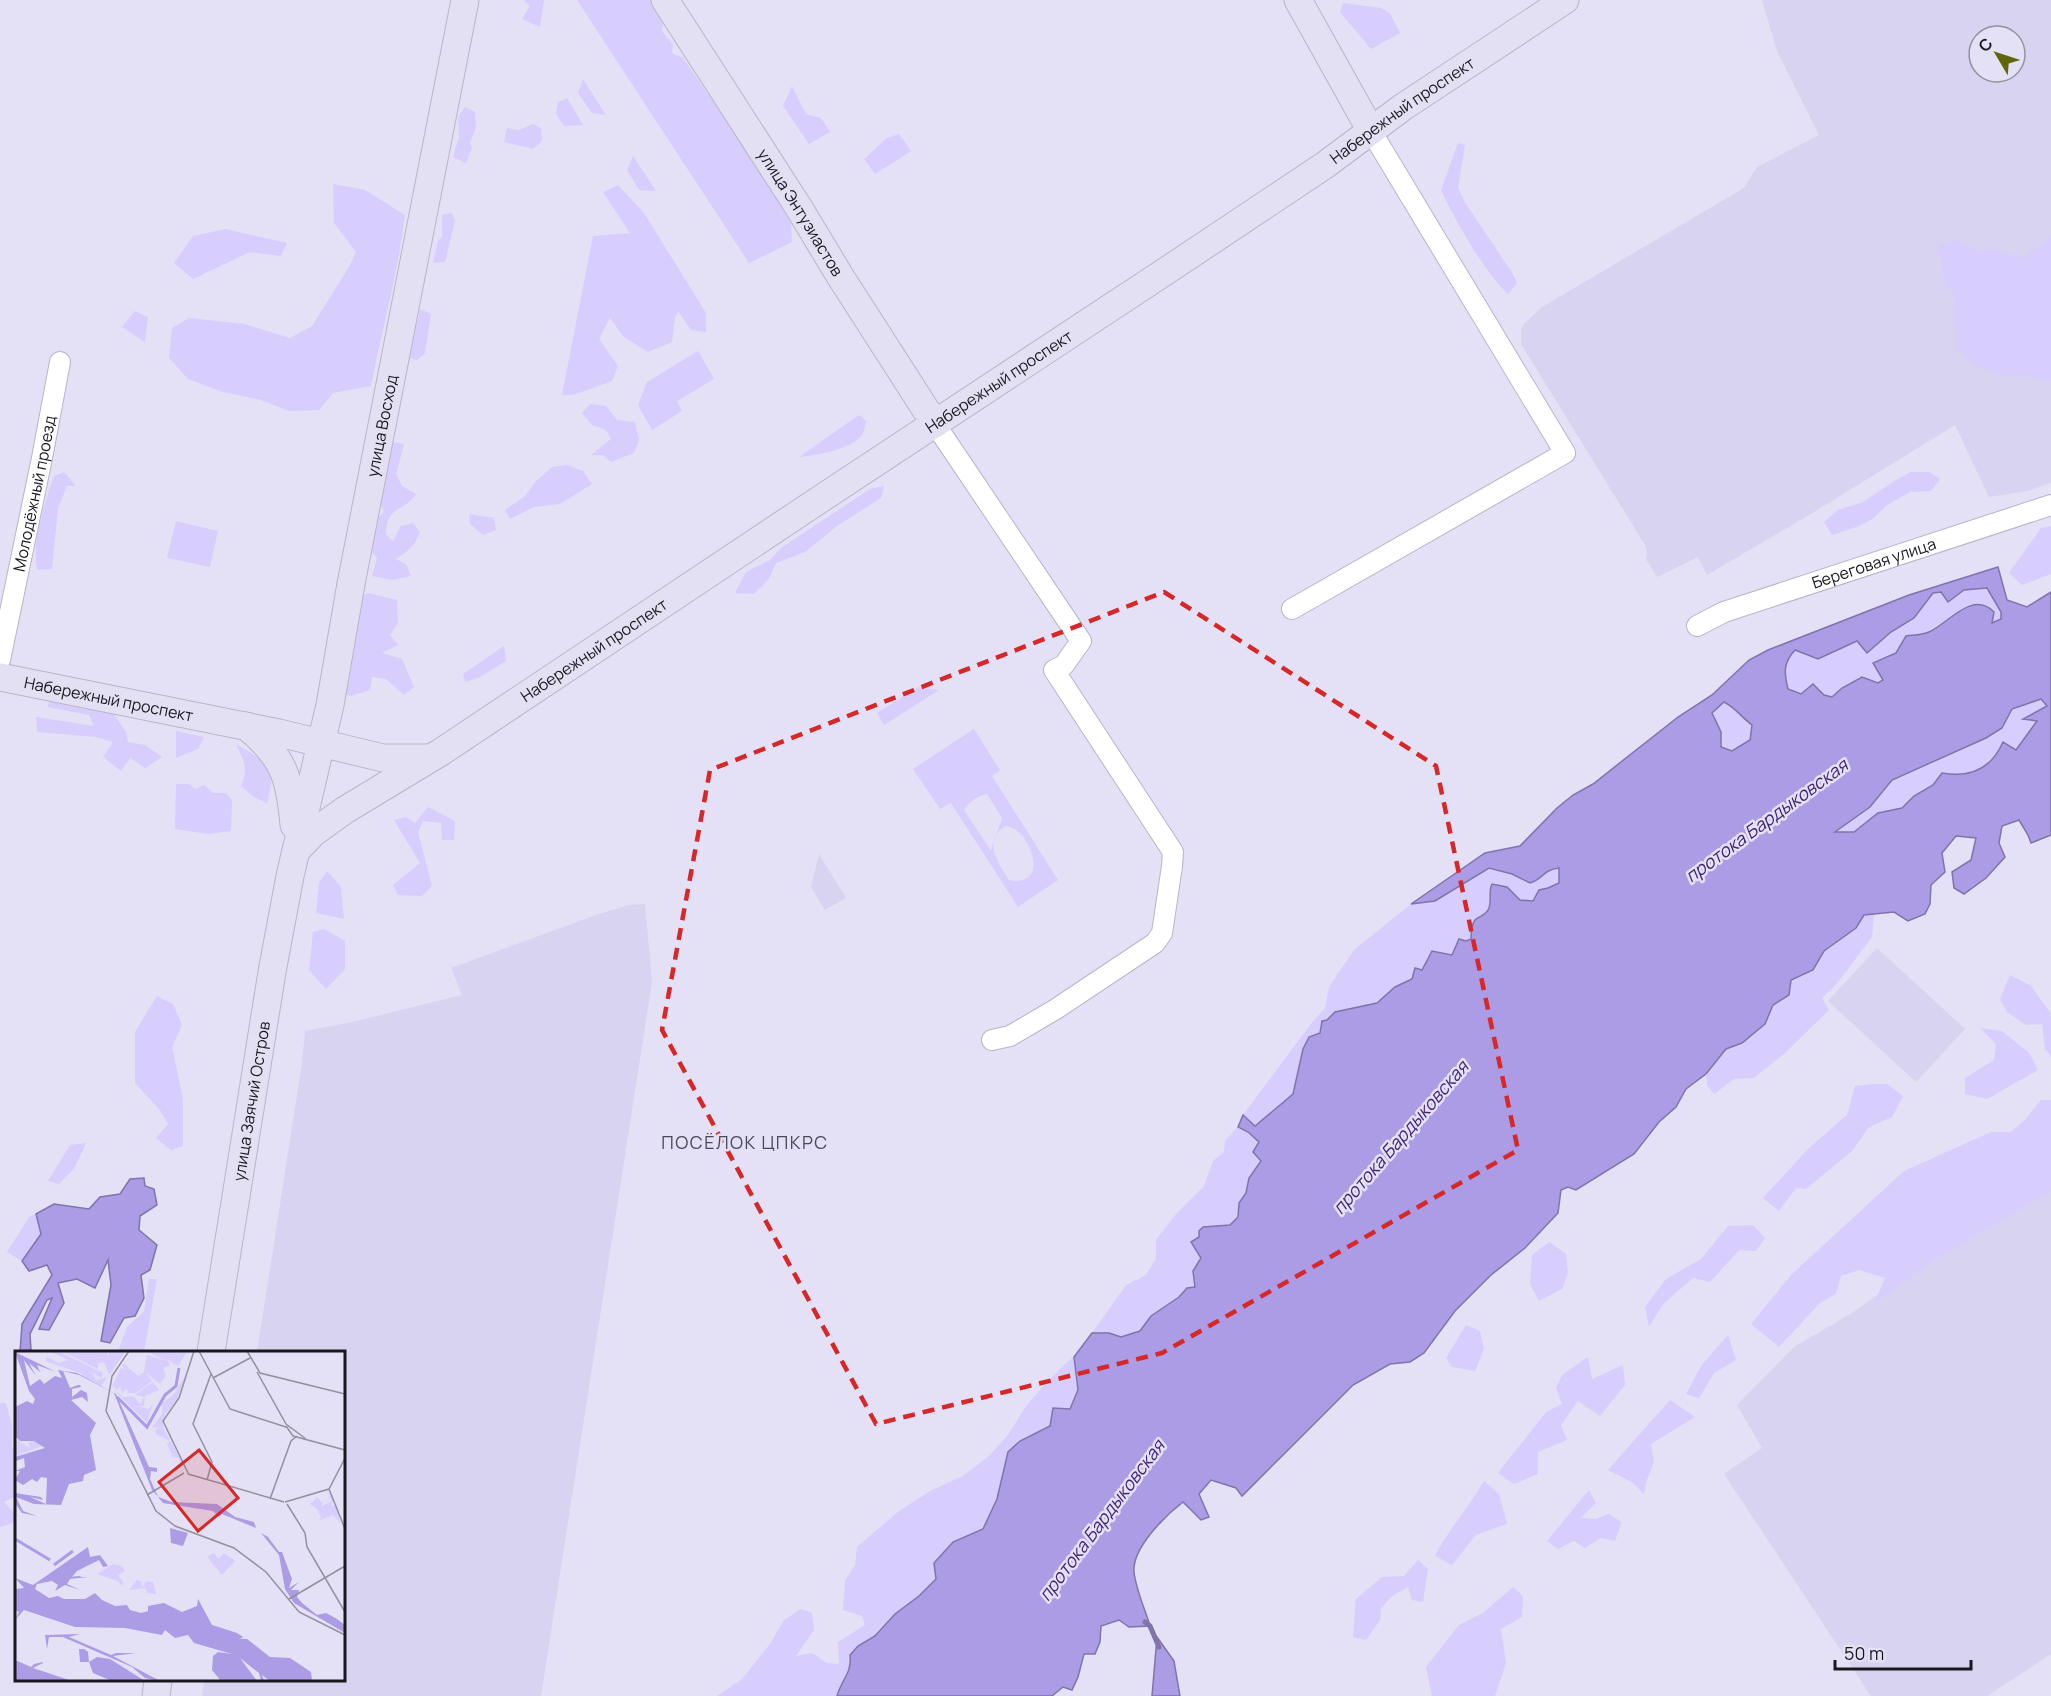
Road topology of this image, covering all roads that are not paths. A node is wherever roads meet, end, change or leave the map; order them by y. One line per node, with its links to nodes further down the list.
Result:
1 (465, 0): 14 (main road, улица Восход)
2 (665, 0): 7 (main road, улица Энтузиастов)
3 (1298, 0): 5 (main road)
4 (1565, 0): 5 (main road, Набережный проспект)
5 (1371, 131): 7 (main road, Набережный проспект); 9 (street)
6 (60, 362): 11 (street, Молодёжный проезд)
7 (935, 424): 15 (main road, Набережный проспект); 17 (street)
8 (2051, 505): 10 (street, Береговая улица)
9 (1292, 609)
10 (1697, 626)
11 (0, 660)
12 (0, 677): 13 (main road, Набережный проспект)
13 (246, 726): 14 (main road, Набережный проспект); 16 (main road)
14 (320, 744): 15 (main road, Набережный проспект); 16 (main road, улица Восход)
15 (429, 759): 16 (main road, Набережный проспект)
16 (296, 851): 18 (main road, улица Заячий Остров)
17 (992, 1040)
18 (211, 1351)
19 (159, 1681): 20 (main road)
20 (156, 1696)

